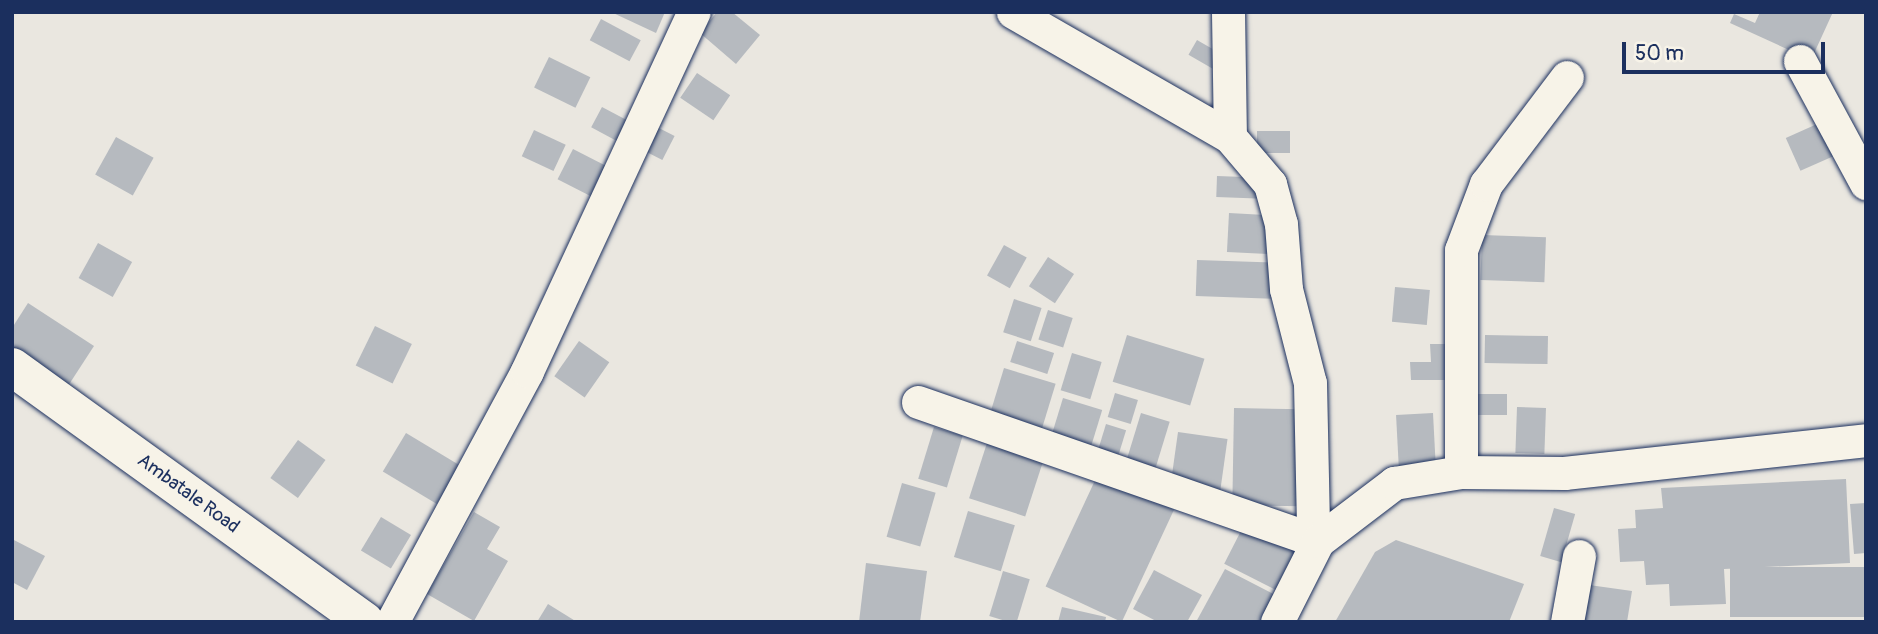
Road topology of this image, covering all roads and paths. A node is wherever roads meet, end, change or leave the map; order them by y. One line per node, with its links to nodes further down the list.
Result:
1 (694, 12): 15 (street)
2 (1013, 12): 6 (street)
3 (1228, 12): 6 (street)
4 (1800, 61): 7 (street)
5 (1567, 77): 11 (street)
6 (1230, 136): 12 (street)
7 (1866, 183)
8 (12, 367): 14 (main road, Ambatale Road)
9 (918, 402): 12 (street)
10 (1866, 440): 11 (street)
11 (1461, 472): 12 (street)
12 (1318, 541): 16 (street)
13 (1580, 556): 17 (street)
14 (365, 622)
15 (392, 622)
16 (1277, 622)
17 (1567, 622)

